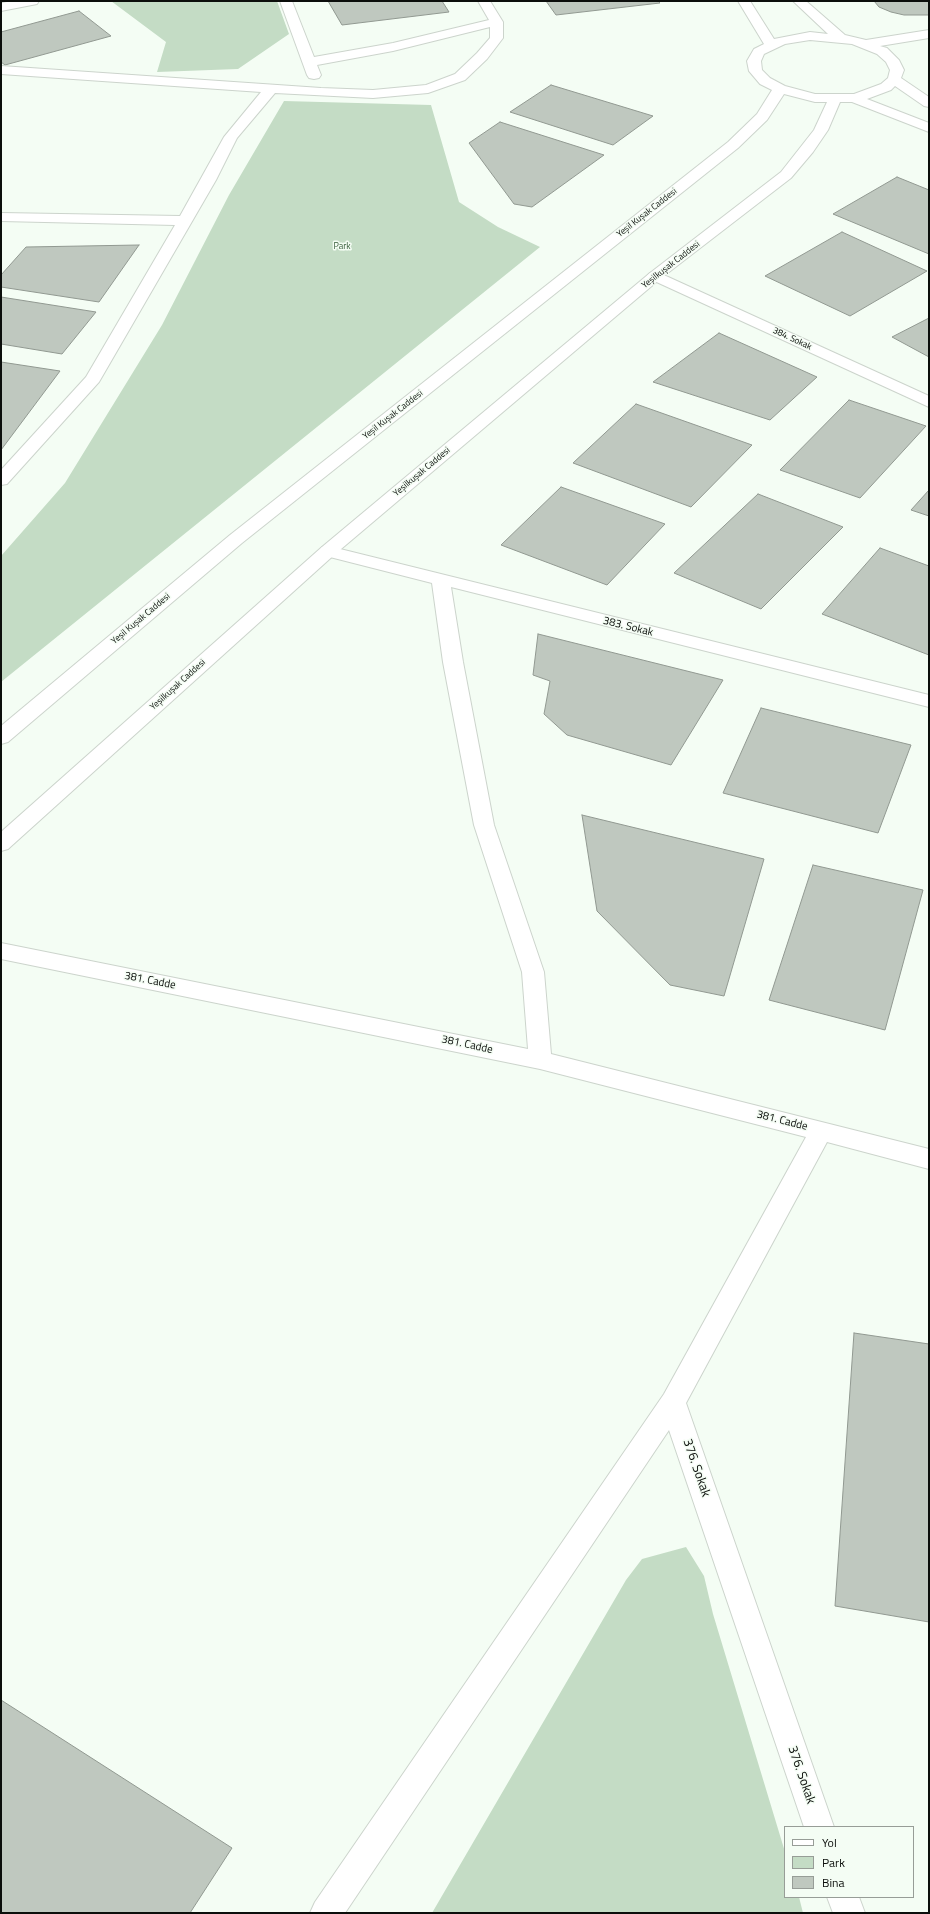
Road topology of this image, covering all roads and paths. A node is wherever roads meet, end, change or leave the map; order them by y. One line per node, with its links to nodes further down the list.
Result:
1 (33, 1): 6 (street)
2 (286, 1): 12 (street)
3 (484, 1): 7 (street)
4 (744, 1): 10 (street)
5 (799, 1): 9 (street)
6 (1, 7)
7 (497, 22): 12 (street); 17 (street)
8 (929, 34): 11 (street)
9 (840, 38): 10 (street); 11 (street)
10 (771, 44): 16 (street)
11 (866, 44): 14 (street)
12 (309, 62): 17 (street)
13 (1, 70): 15 (street)
14 (894, 79): 18 (street); 20 (street)
15 (271, 89): 17 (street); 23 (street)
16 (780, 89): 19 (street); 30 (street, Yeşil Kuşak Caddesi)
17 (321, 92)
18 (854, 98): 19 (street); 21 (street)
19 (835, 99): 24 (street, Yeşilkuşak Caddesi)
20 (929, 103)
21 (929, 128)
22 (1, 217): 23 (street)
23 (184, 221): 26 (street)
24 (655, 276): 25 (street, 384. Sokak); 27 (street, Yeşilkuşak Caddesi)
25 (929, 402)
26 (1, 480)
27 (328, 551): 28 (street, 383. Sokak); 31 (street, Yeşilkuşak Caddesi)
28 (441, 580): 29 (street, 383. Sokak); 33 (street)
29 (929, 701)
30 (1, 737)
31 (1, 844)
32 (1, 951): 33 (street, 381. Cadde)
33 (540, 1060): 34 (street, 381. Cadde)
34 (821, 1131): 35 (street, 381. Cadde); 36 (street)
35 (929, 1160)
36 (673, 1402): 37 (street, 376. Sokak); 39 (street)
37 (819, 1826)
38 (843, 1898): 40 (street)
39 (326, 1913)
40 (849, 1913)

